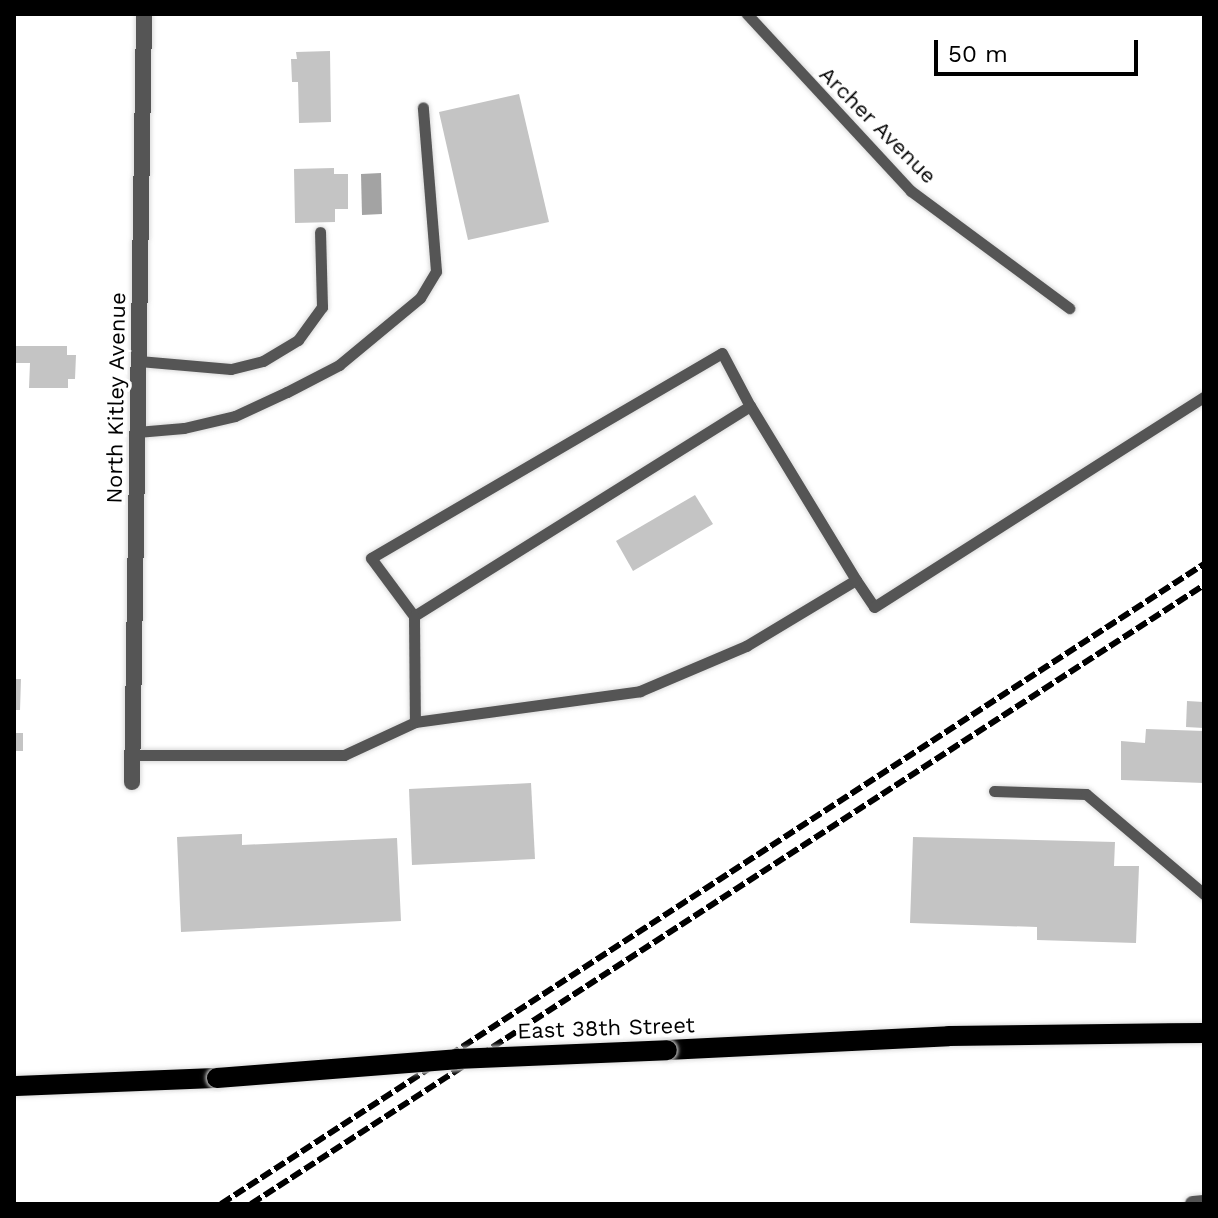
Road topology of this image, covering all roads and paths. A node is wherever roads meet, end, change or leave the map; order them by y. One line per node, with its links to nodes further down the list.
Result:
1 (144, 14): 6 (street, North Kitley Avenue)
2 (747, 14): 5 (lane, Archer Avenue)
3 (423, 108): 9 (lane)
4 (320, 232): 6 (lane)
5 (1069, 308)
6 (139, 361): 9 (street, North Kitley Avenue)
7 (1204, 397): 10 (lane)
8 (750, 406): 10 (lane); 11 (lane); 11 (lane)
9 (137, 432): 13 (street, North Kitley Avenue)
10 (856, 580): 12 (lane)
11 (414, 616): 12 (lane)
12 (415, 722): 13 (lane)
13 (133, 755): 14 (street, North Kitley Avenue)
14 (132, 782)
15 (994, 791): 16 (lane)
16 (1204, 894)
17 (1203, 1035): 18 (main road, East 38th Street, bridge)
18 (14, 1086)
19 (1204, 1203): 20 (street)
20 (1193, 1204)

